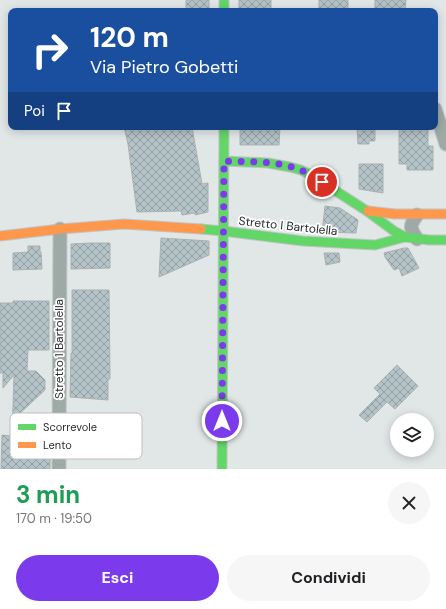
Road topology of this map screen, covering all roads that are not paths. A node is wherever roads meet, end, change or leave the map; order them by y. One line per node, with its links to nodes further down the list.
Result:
1 (438, 119): 3 (street)
2 (224, 130): 4 (street)
3 (446, 144)
4 (224, 161): 5 (street, Stretto I Bartolella); 9 (street)
5 (367, 211): 7 (street); 11 (street, Stretto I Bartolella)
6 (446, 214): 7 (street)
7 (417, 215): 11 (street)
8 (60, 229): 9 (street, Stretto I Bartolella); 10 (street, Stretto I Bartolella); 13 (street, Stretto 1 Bartolella)
9 (223, 231): 11 (street, Stretto I Bartolella); 16 (street)
10 (0, 236)
11 (411, 238): 12 (street, Stretto I Bartolella)
12 (444, 242)
13 (59, 413)
14 (59, 459): 15 (street, Stretto 1 Bartolella)
15 (59, 469)
16 (222, 469)

